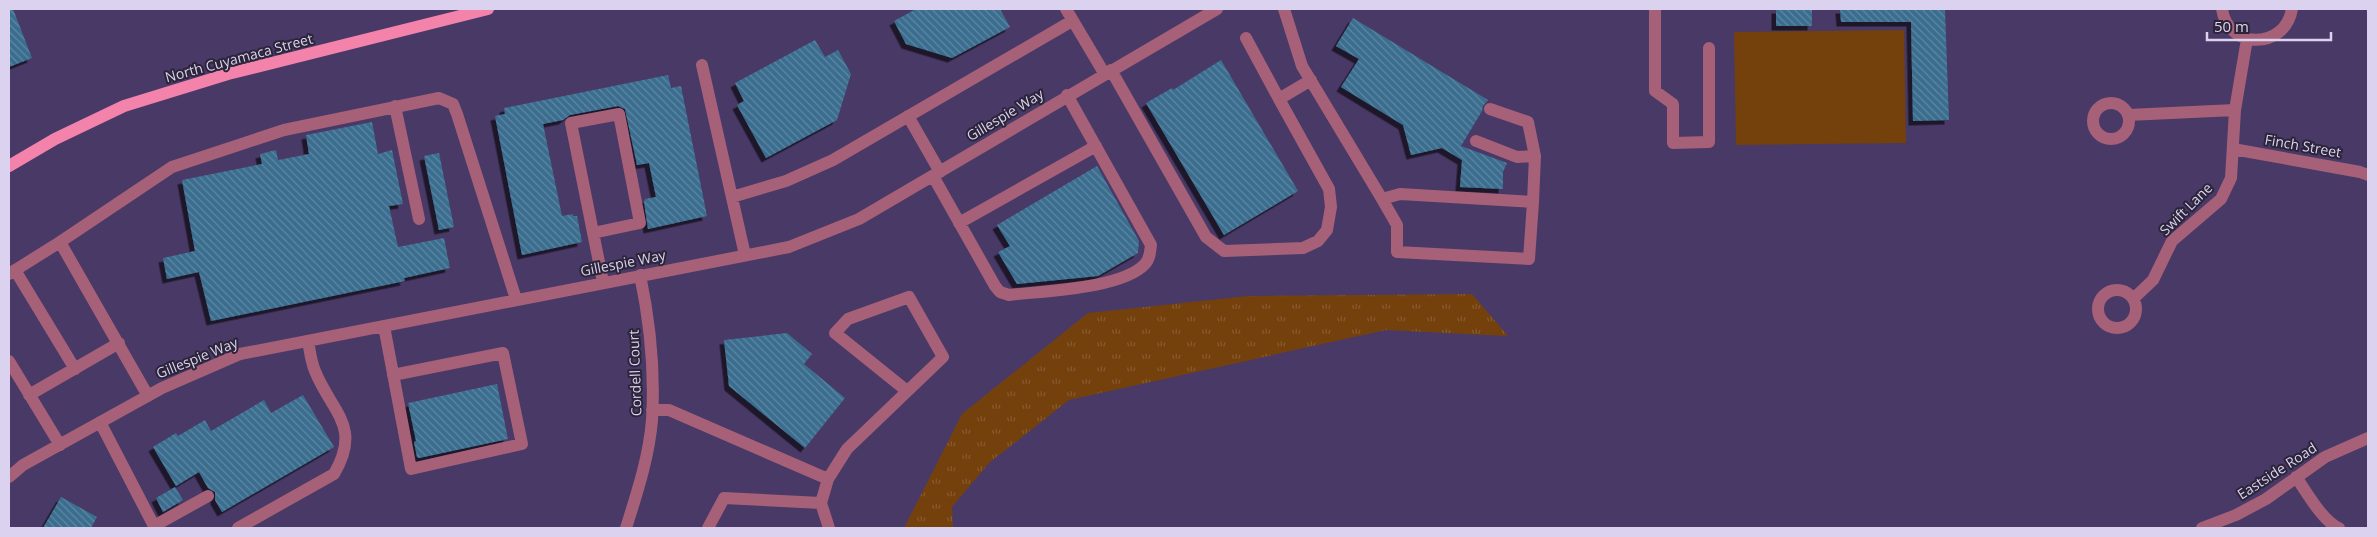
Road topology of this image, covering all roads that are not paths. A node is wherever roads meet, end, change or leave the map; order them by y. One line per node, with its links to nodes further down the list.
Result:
1 (488, 9): 26 (main road, North Cuyamaca Street)
2 (1066, 9): 8 (street)
3 (1217, 9): 13 (street, Gillespie Way)
4 (1284, 9): 14 (street)
5 (1655, 9): 11 (street)
6 (2222, 9): 10 (street)
7 (2292, 9): 10 (street)
8 (1072, 21): 13 (street); 21 (street)
9 (1246, 38): 16 (street)
10 (2247, 40): 19 (street, Swift Lane)
11 (1710, 48)
12 (702, 65): 29 (street)
13 (1108, 72): 15 (street, Gillespie Way); 16 (street)
14 (1311, 80): 16 (street); 30 (street)
15 (1067, 95): 23 (street); 27 (street, Gillespie Way)
16 (1279, 100)
17 (395, 106): 32 (street); 35 (street); 40 (street)
18 (1490, 109): 25 (street)
19 (2235, 110): 20 (street); 24 (street, Swift Lane)
20 (2128, 115)
21 (908, 116): 27 (street); 29 (street)
22 (1476, 141): 25 (street)
23 (1096, 146): 33 (street); 33 (street)
24 (2232, 149): 28 (street, Finch Street); 41 (street, Swift Lane)
25 (1534, 156): 31 (street)
26 (9, 166)
27 (936, 174): 33 (street); 36 (street, Gillespie Way)
28 (2368, 175)
29 (732, 197): 36 (street)
30 (1382, 199): 31 (street); 31 (street)
31 (1533, 202)
32 (419, 219)
33 (959, 223)
34 (593, 233): 34 (street); 39 (street)
35 (60, 242): 37 (street); 44 (street)
36 (745, 255): 38 (street, Gillespie Way)
37 (12, 272): 46 (street)
38 (640, 275): 39 (street, Gillespie Way); 51 (street, Cordell Court)
39 (603, 282): 40 (street, Gillespie Way)
40 (516, 299): 42 (street, Gillespie Way)
41 (2133, 299)
42 (384, 326): 43 (street, Gillespie Way); 47 (street)
43 (308, 341): 50 (street, Gillespie Way); 61 (street)
44 (119, 343): 46 (street); 50 (street)
45 (9, 361): 49 (street)
46 (74, 369): 49 (street)
47 (393, 375): 47 (street)
48 (907, 392): 48 (street); 57 (street)
49 (30, 395): 54 (street)
50 (148, 396): 52 (street, Gillespie Way)
51 (652, 410): 57 (street); 62 (street, Cordell Court)
52 (100, 422): 54 (street, Gillespie Way); 60 (street)
53 (2368, 438): 56 (street, Eastside Road)
54 (60, 445): 55 (street, Gillespie Way)
55 (9, 477)
56 (2296, 477): 65 (street, Eastside Road); 66 (street)
57 (828, 479): 59 (street)
58 (208, 496): 60 (street)
59 (821, 503): 63 (street); 64 (street)
60 (155, 527)
61 (238, 528)
62 (626, 528)
63 (708, 528)
64 (829, 528)
65 (2202, 528)
66 (2339, 528)

